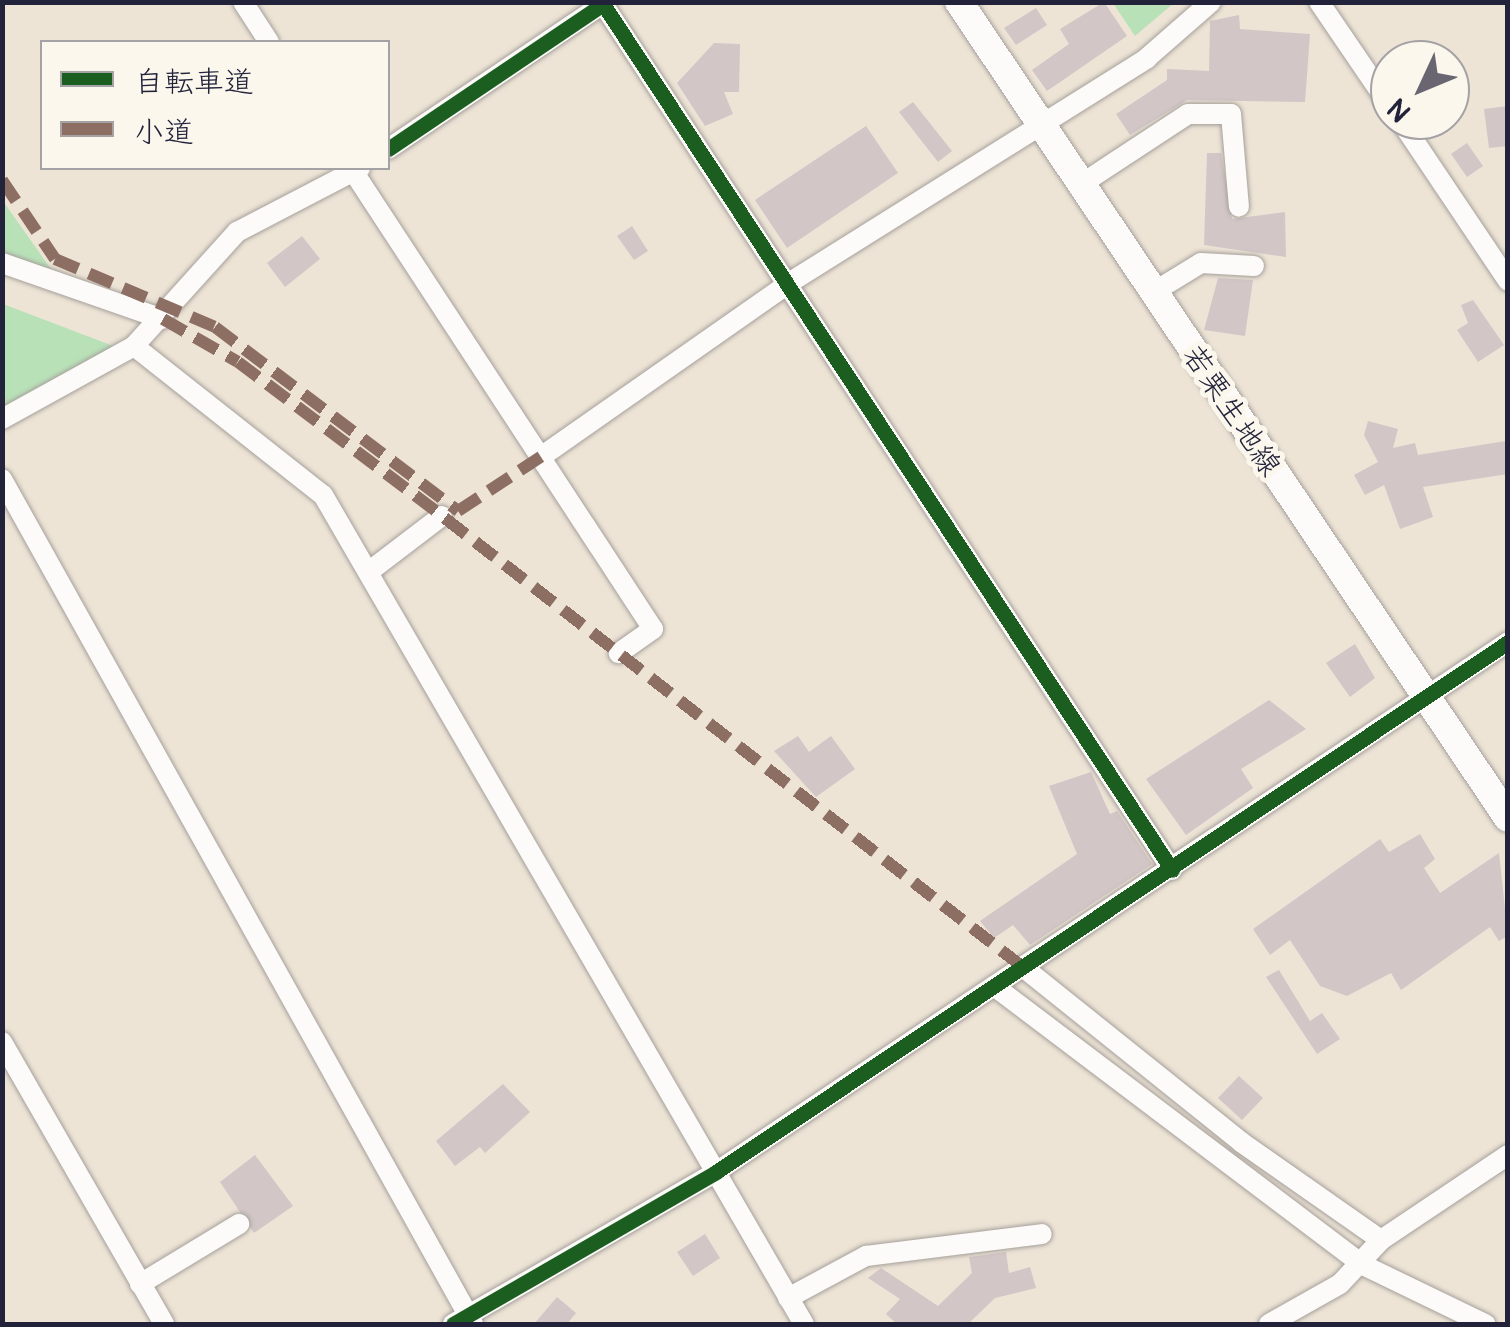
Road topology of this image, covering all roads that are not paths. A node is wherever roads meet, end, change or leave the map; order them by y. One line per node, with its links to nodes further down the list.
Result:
1 (242, 2): 6 (street)
2 (960, 2): 8 (main road, 若栗生地線)
3 (1211, 2): 8 (street)
4 (1319, 2): 7 (street)
5 (603, 3): 10 (street); 18 (street)
6 (268, 40)
7 (1370, 77)
8 (1040, 124): 13 (main road, 若栗生地線); 18 (street)
9 (1413, 140): 17 (street)
10 (390, 148)
11 (353, 170): 20 (street)
12 (356, 170): 23 (street)
13 (1080, 185): 14 (street); 19 (main road, 若栗生地線)
14 (1239, 208)
15 (2, 263): 20 (street)
16 (1254, 266): 19 (street)
17 (1508, 281)
18 (788, 283): 23 (street); 31 (street)
19 (1152, 293): 29 (main road, 若栗生地線)
20 (162, 320): 21 (street)
21 (134, 346): 22 (street); 26 (street)
22 (2, 419)
23 (545, 454): 28 (street)
24 (2, 479): 43 (street)
25 (442, 516): 26 (street)
26 (371, 570): 36 (street)
27 (1508, 642): 29 (street)
28 (619, 653)
29 (1423, 699): 30 (main road, 若栗生地線); 31 (street)
30 (1508, 818)
31 (1172, 870): 32 (street)
32 (1024, 968): 33 (street); 39 (street)
33 (994, 986): 36 (street); 40 (street)
34 (2, 1042): 41 (street)
35 (1508, 1155): 39 (street)
36 (716, 1172): 42 (street); 43 (street)
37 (239, 1224): 41 (street)
38 (1042, 1234): 42 (street)
39 (1381, 1240): 40 (street)
40 (1363, 1265): 46 (street); 47 (street)
41 (140, 1284): 44 (street)
42 (788, 1298): 45 (street)
43 (465, 1322)
44 (164, 1324)
45 (804, 1324)
46 (1269, 1324)
47 (1485, 1324)

